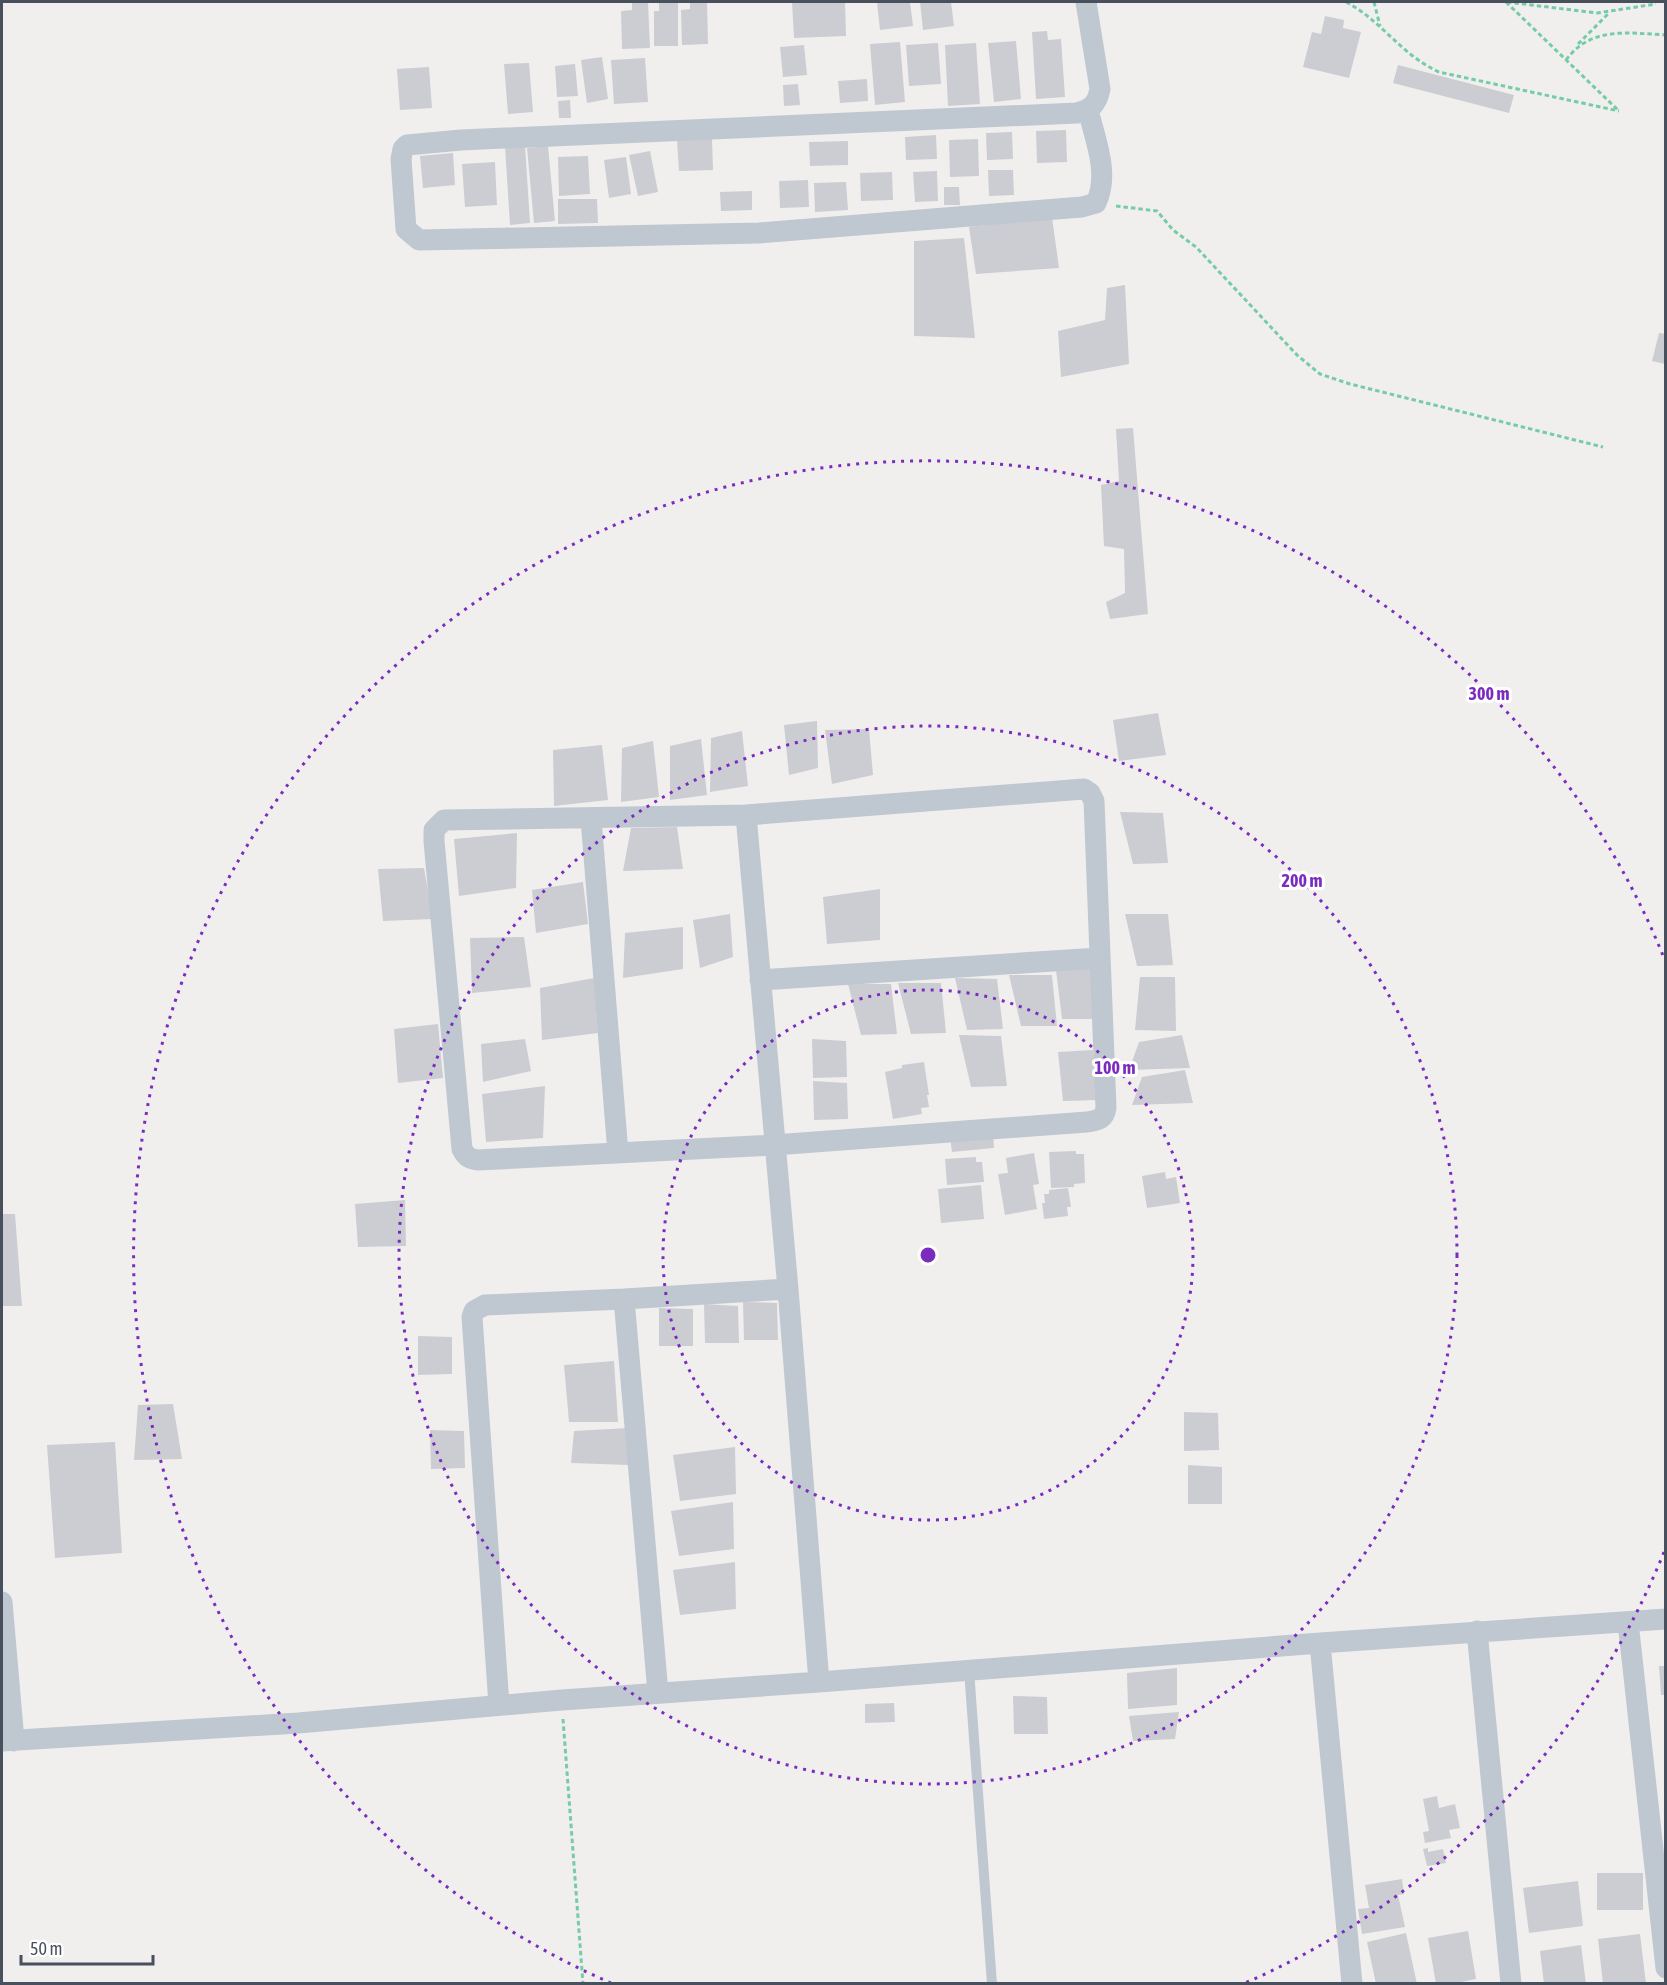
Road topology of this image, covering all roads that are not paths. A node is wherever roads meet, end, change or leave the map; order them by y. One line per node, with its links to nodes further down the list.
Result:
1 (1086, 2): 2 (street)
2 (1088, 110): 2 (street)
3 (746, 815): 4 (street); 5 (street); 6 (street)
4 (591, 819): 8 (street); 8 (street)
5 (1099, 958): 6 (street); 7 (street)
6 (760, 980): 7 (street)
7 (774, 1145): 8 (street); 9 (street)
8 (618, 1153)
9 (788, 1290): 10 (street); 17 (street)
10 (624, 1299): 18 (street); 19 (street)
11 (2, 1602): 20 (street)
12 (1665, 1619): 13 (street)
13 (1628, 1622): 14 (street); 21 (street)
14 (1476, 1631): 15 (street); 24 (street)
15 (1320, 1643): 16 (street); 23 (street)
16 (969, 1670): 17 (street); 22 (lane)
17 (819, 1682): 18 (street)
18 (658, 1693): 19 (street)
19 (499, 1705): 20 (street)
20 (8, 1741)
21 (1665, 1968)
22 (992, 1983)
23 (1352, 1983)
24 (1511, 1983)

